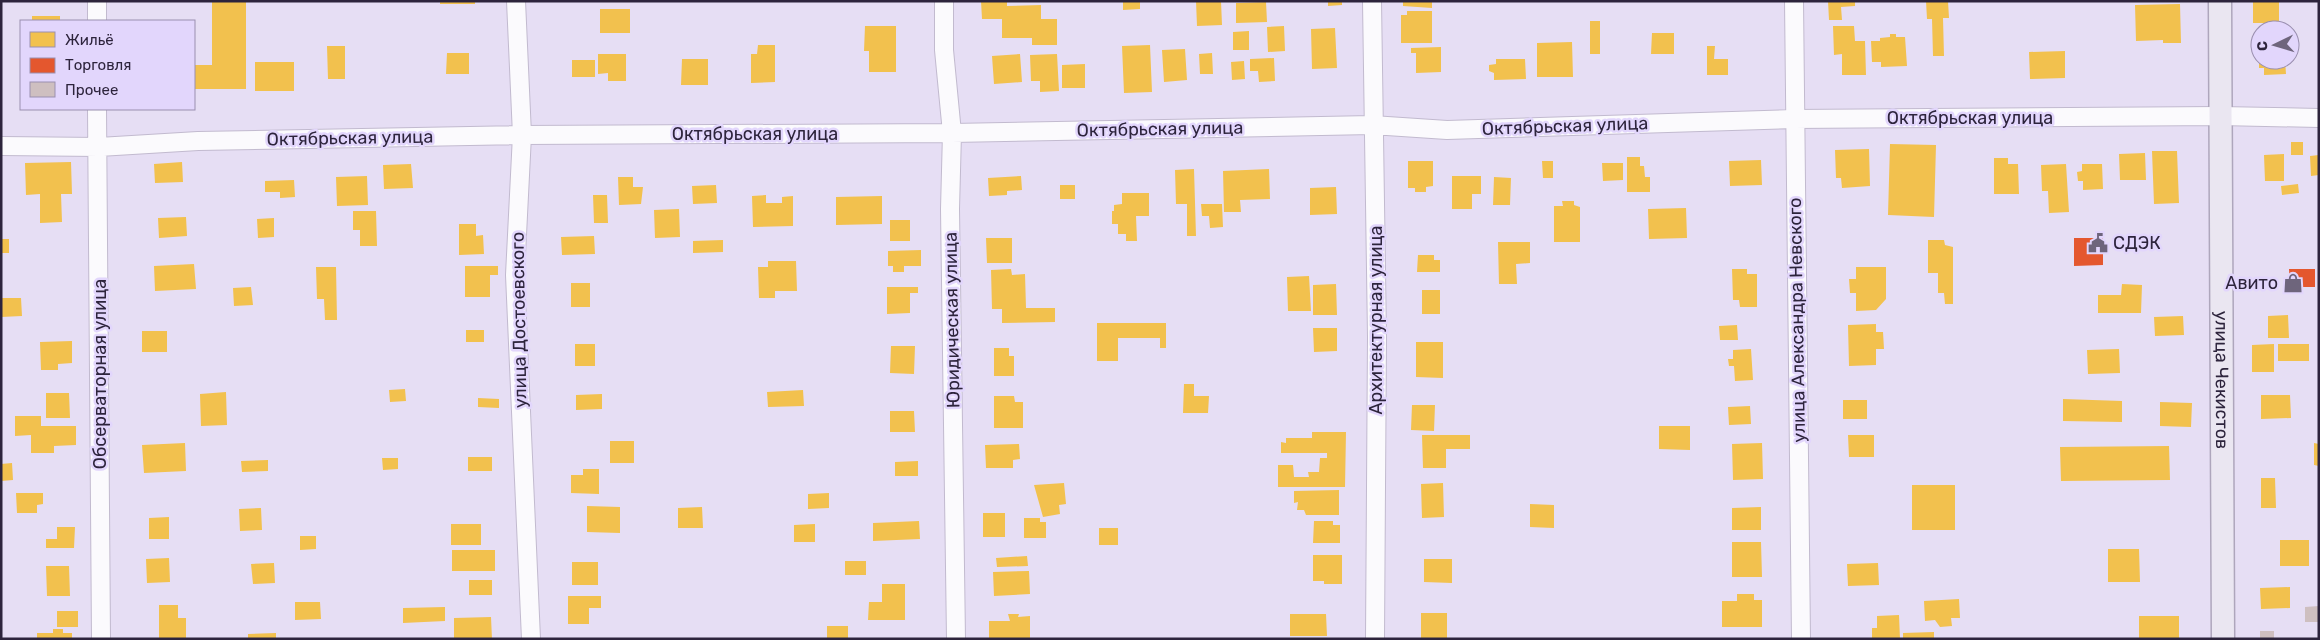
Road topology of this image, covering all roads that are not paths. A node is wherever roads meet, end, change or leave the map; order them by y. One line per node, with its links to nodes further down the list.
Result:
1 (97, 1): 7 (street)
2 (516, 1): 14 (street, улица Достоевского)
3 (944, 1): 13 (street, Юридическая улица)
4 (1372, 1): 12 (street, Архитектурная улица)
5 (1794, 1): 11 (street, улица Александра Невского)
6 (2220, 1): 9 (main road, улица Чекистов)
7 (97, 20)
8 (97, 110): 16 (street, Обсерваторная улица)
9 (2220, 116): 10 (street, Октябрьская улица); 11 (street, Октябрьская улица); 22 (main road, улица Чекистов)
10 (2319, 118)
11 (1793, 119): 12 (street, Октябрьская улица); 21 (street, улица Александра Невского)
12 (1372, 125): 13 (street, Октябрьская улица); 20 (street, Архитектурная улица)
13 (952, 133): 14 (street, Октябрьская улица); 19 (street, Юридическая улица)
14 (522, 135): 16 (street, Октябрьская улица); 18 (street, улица Достоевского)
15 (1, 146): 16 (street, Октябрьская улица)
16 (99, 147): 17 (street, Обсерваторная улица)
17 (101, 639)
18 (531, 639)
19 (956, 639)
20 (1375, 639)
21 (1801, 639)
22 (2222, 639)

